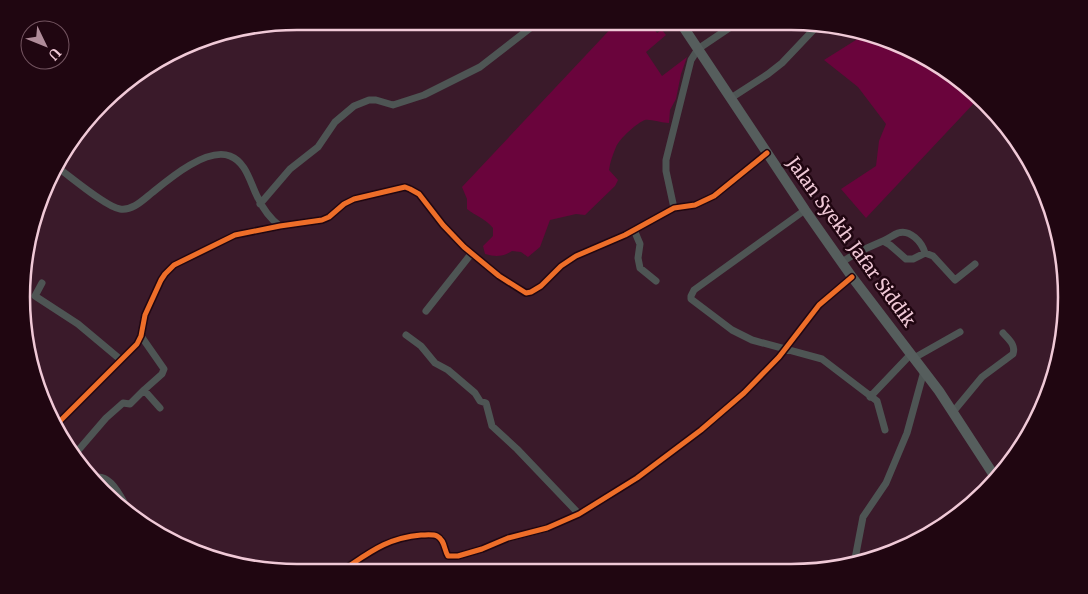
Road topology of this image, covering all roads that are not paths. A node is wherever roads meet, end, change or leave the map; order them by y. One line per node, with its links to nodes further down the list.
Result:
1 (528, 30): 9 (street)
2 (686, 30): 5 (main road, Jalan Syekh Jafar Siddik)
3 (726, 30): 5 (street)
4 (812, 31): 6 (street)
5 (698, 48): 6 (main road, Jalan Syekh Jafar Siddik); 10 (street)
6 (731, 98): 7 (main road, Jalan Syekh Jafar Siddik)
7 (767, 153): 10 (street); 11 (main road, Jalan Syekh Jafar Siddik)
8 (62, 171): 9 (street)
9 (260, 204): 12 (street)
10 (674, 208): 13 (street)
11 (805, 210): 17 (main road, Jalan Syekh Jafar Siddik); 27 (street)
12 (280, 226): 16 (street); 26 (street)
13 (634, 230): 16 (street); 20 (street)
14 (883, 241): 15 (street); 15 (street); 17 (street)
15 (925, 253): 18 (street)
16 (471, 254): 22 (street)
17 (842, 262): 19 (main road, Jalan Syekh Jafar Siddik)
18 (975, 264)
19 (852, 277): 27 (street); 28 (main road, Jalan Syekh Jafar Siddik)
20 (656, 281)
21 (42, 283): 29 (street)
22 (426, 311)
23 (960, 332): 28 (street)
24 (1003, 333): 34 (street)
25 (406, 335): 41 (street)
26 (141, 336): 29 (street); 31 (street)
27 (784, 350): 32 (street); 41 (street)
28 (913, 356): 30 (main road, Jalan Syekh Jafar Siddik); 32 (street)
29 (121, 360): 35 (street)
30 (924, 371): 34 (main road, Jalan Syekh Jafar Siddik); 42 (street)
31 (144, 390): 33 (street); 37 (street)
32 (870, 397): 36 (street)
33 (160, 408)
34 (953, 412): 38 (main road, Jalan Syekh Jafar Siddik)
35 (61, 420)
36 (885, 430)
37 (78, 450)
38 (993, 471)
39 (100, 477): 40 (street)
40 (121, 498)
41 (579, 514): 43 (street)
42 (856, 556)
43 (351, 564)

